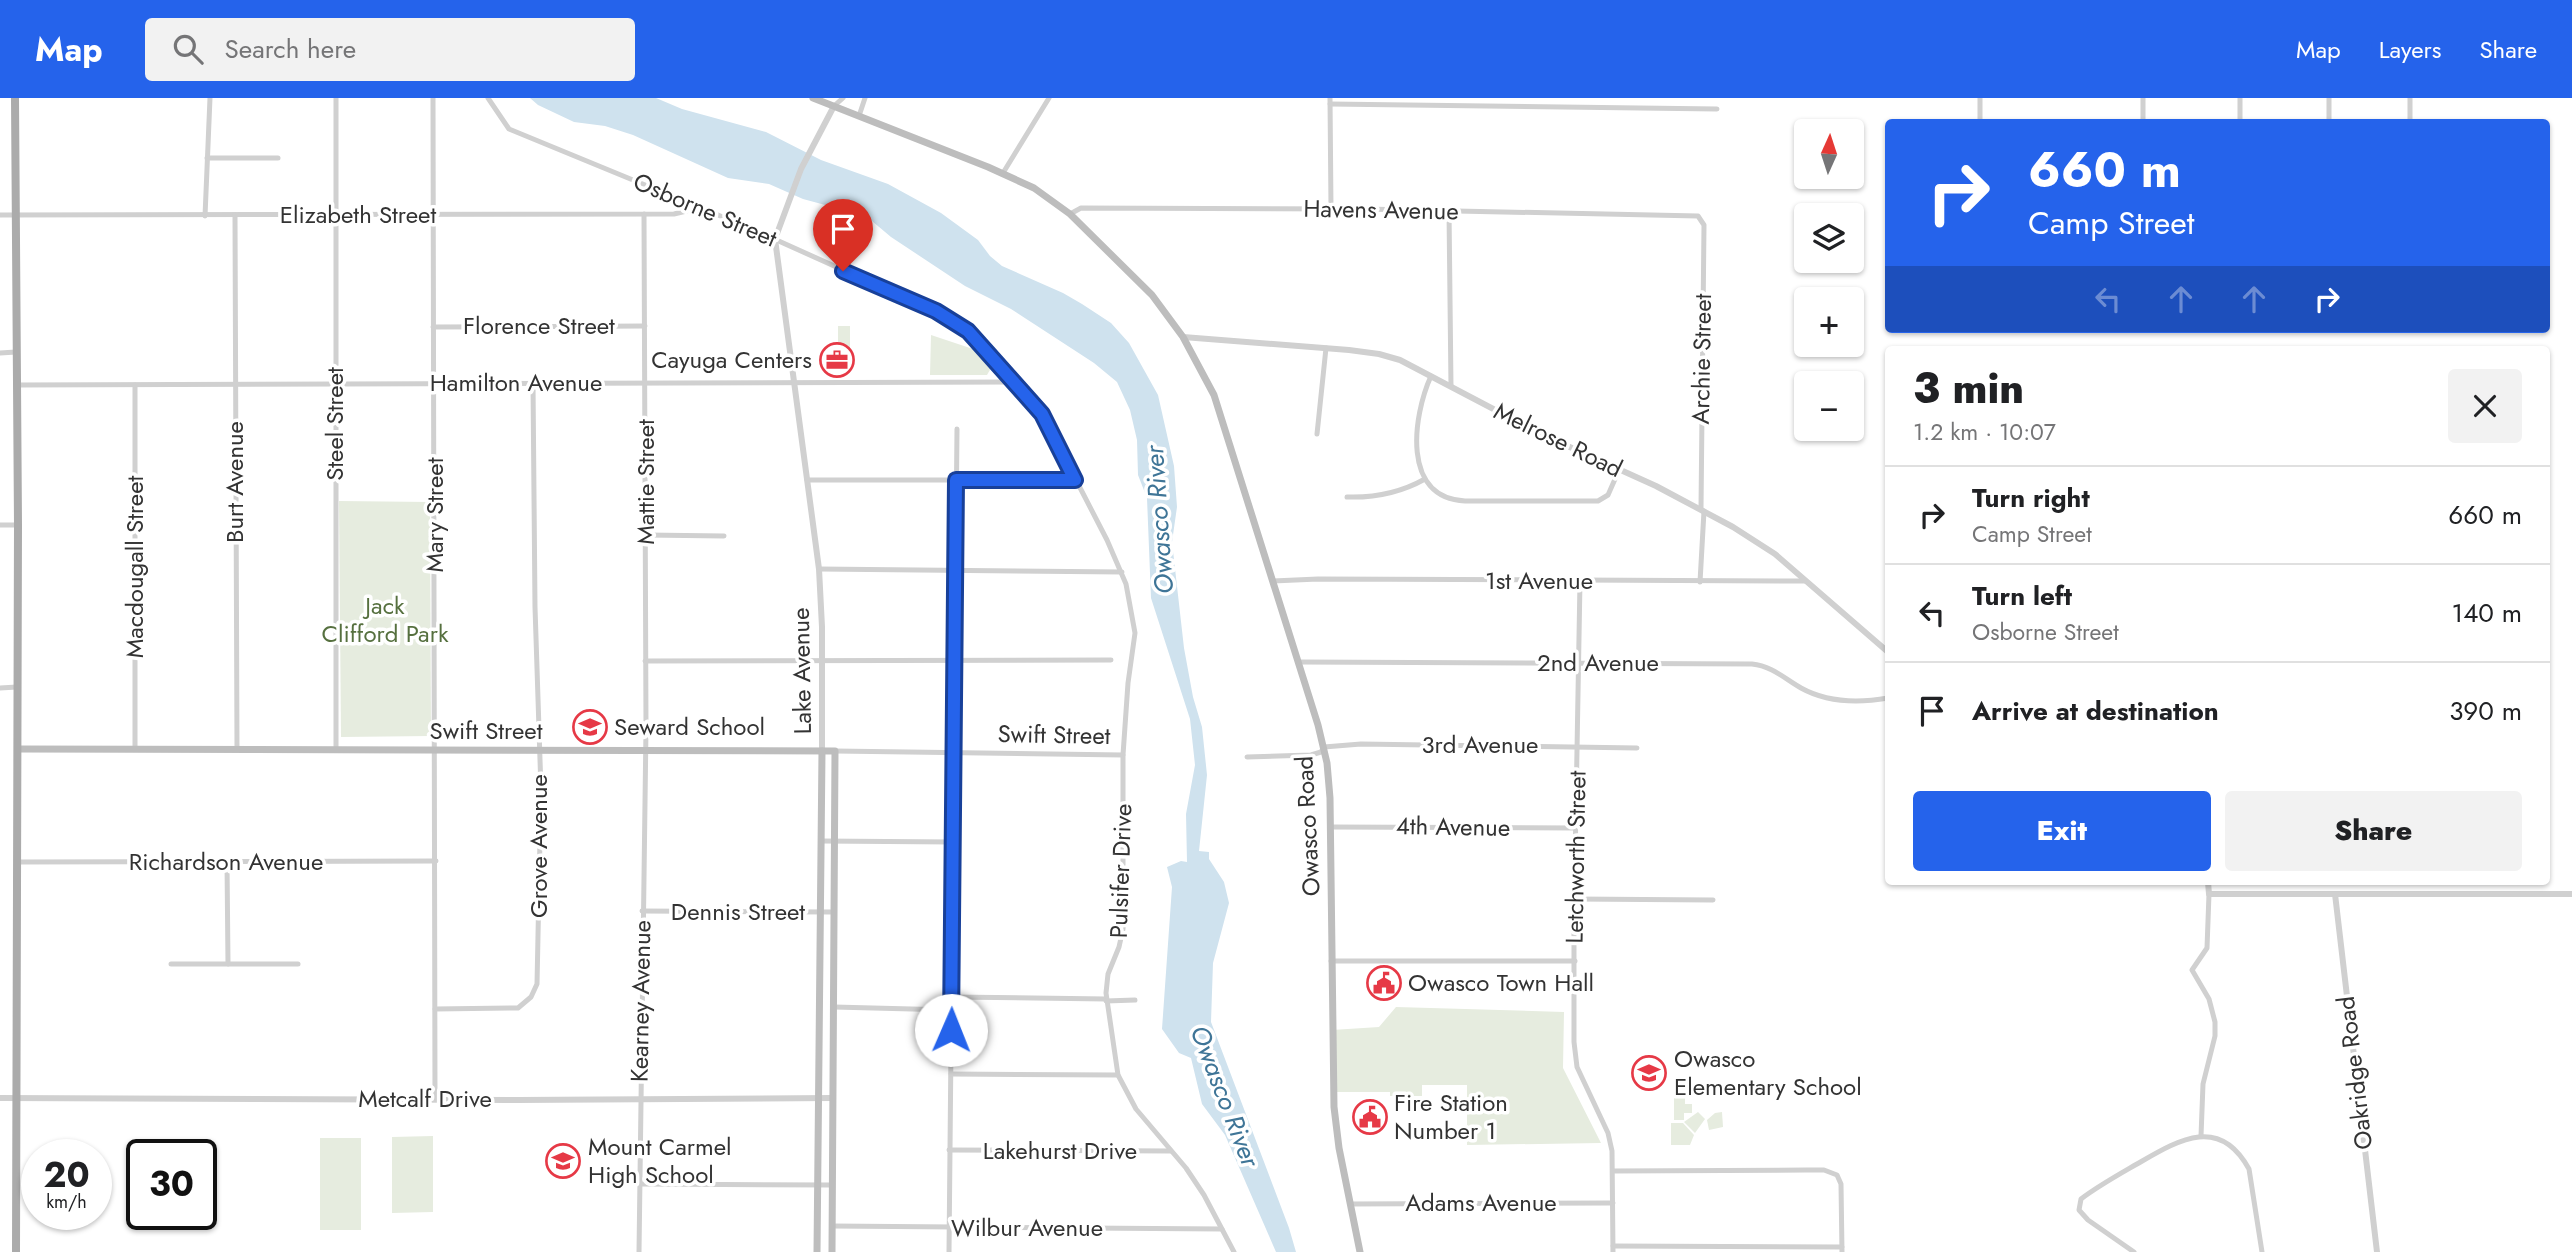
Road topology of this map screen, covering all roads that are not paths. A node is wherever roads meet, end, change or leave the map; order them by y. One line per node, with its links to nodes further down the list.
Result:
1 (15, 98): 33 (main road)
2 (209, 98): 24 (street)
3 (336, 98): 35 (street, Steel Street)
4 (433, 98): 36 (street, Mary Street)
5 (488, 98): 27 (street, Osborne Street)
6 (813, 98): 16 (main road, Owasco Road)
7 (843, 98): 16 (street)
8 (865, 98): 18 (street)
9 (1049, 98): 26 (street)
10 (1980, 98): 19 (street)
11 (2143, 98): 20 (street)
12 (2240, 98): 21 (street)
13 (2329, 98): 22 (street)
14 (2410, 98): 23 (street)
15 (1330, 101): 17 (street); 28 (street)
16 (834, 106): 18 (main road, Owasco Road); 39 (street, Lake Avenue)
17 (1717, 109)
18 (859, 116): 26 (main road, Owasco Road)
19 (1980, 119)
20 (2143, 119)
21 (2240, 119)
22 (2329, 119)
23 (2410, 119)
24 (207, 158): 25 (street); 38 (street)
25 (278, 158)
26 (1003, 173): 30 (main road, Owasco Road)
27 (699, 208): 31 (street, Elizabeth Street); 39 (street, Osborne Street)
28 (1331, 208): 29 (street, Havens Avenue); 30 (street, Havens Avenue)
29 (1449, 211): 37 (street, Havens Avenue); 56 (street)
30 (1069, 213): 42 (main road, Owasco Road)
31 (644, 214): 36 (street, Elizabeth Street); 40 (street, Mattie Street)
32 (0, 215): 33 (street, Elizabeth Street)
33 (15, 215): 38 (street, Elizabeth Street); 44 (main road)
34 (235, 215): 35 (street, Elizabeth Street); 38 (street, Elizabeth Street); 55 (street, Burt Avenue)
35 (335, 215): 36 (street, Elizabeth Street); 52 (street, Steel Street)
36 (433, 215): 41 (street, Mary Street)
37 (1694, 215): 65 (street, Archie Street)
38 (205, 216)
39 (775, 239): 47 (street, Osborne Street); 51 (street, Lake Avenue)
40 (645, 326): 41 (street, Florence Street); 50 (street, Mattie Street)
41 (433, 327): 48 (street, Mary Street)
42 (1183, 337): 43 (street, Melrose Road); 73 (main road, Owasco Road)
43 (1326, 348): 46 (street, Melrose Road); 58 (street)
44 (16, 352): 45 (street); 53 (main road)
45 (0, 353)
46 (1431, 376): 56 (street, Melrose Road); 60 (street)
47 (1015, 382): 51 (street, Hamilton Avenue); 63 (street, Osborne Street)
48 (433, 383): 49 (street, Hamilton Avenue); 52 (street, Hamilton Avenue); 95 (street, Mary Street)
49 (533, 383): 50 (street, Hamilton Avenue); 96 (street, Grove Avenue)
50 (645, 383): 51 (street, Hamilton Avenue); 68 (street, Mattie Street)
51 (794, 383): 61 (street, Lake Avenue)
52 (335, 384): 55 (street, Hamilton Avenue); 94 (street, Steel Street)
53 (16, 385): 54 (street, Hamilton Avenue); 67 (main road)
54 (135, 385): 55 (street, Hamilton Avenue); 92 (street, Macdougall Street)
55 (235, 385): 93 (street, Burt Avenue)
56 (1451, 386): 59 (street, Melrose Road)
57 (957, 429): 62 (street)
58 (1317, 434)
59 (1619, 470): 60 (street); 65 (street, Melrose Road)
60 (1426, 479): 64 (street)
61 (807, 480): 62 (street); 70 (street, Lake Avenue)
62 (956, 480): 63 (street); 71 (street)
63 (1075, 480): 72 (street, Osborne Street)
64 (1347, 497)
65 (1702, 510): 75 (street, Melrose Road); 76 (street, Archie Street)
66 (0, 525): 67 (street)
67 (18, 525): 85 (main road)
68 (646, 535): 69 (street); 81 (street, Mattie Street)
69 (724, 536)
70 (818, 569): 71 (street); 78 (street, Lake Avenue)
71 (954, 569): 72 (street); 79 (street)
72 (1122, 572): 82 (street, Osborne Street)
73 (1273, 581): 74 (street, 1st Avenue); 83 (main road, Owasco Road)
74 (1580, 581): 76 (street, 1st Avenue); 84 (street, Letchworth Street)
75 (1805, 581): 76 (street, 1st Avenue); 77 (street, Melrose Road)
76 (1700, 582)
77 (1885, 649)
78 (822, 660): 79 (street); 81 (street); 98 (street, Lake Avenue)
79 (955, 660): 80 (street); 100 (street)
80 (1111, 660)
81 (645, 661): 97 (street, Mattie Street)
82 (1130, 661): 101 (street, Pulsifer Drive)
83 (1298, 662): 84 (street, 2nd Avenue); 89 (main road, Owasco Road)
84 (1579, 664): 87 (street, 2nd Avenue); 88 (street, Letchworth Street)
85 (17, 687): 86 (street); 91 (main road)
86 (0, 688)
87 (1885, 699)
88 (1577, 746): 89 (street, 3rd Avenue); 90 (street, 3rd Avenue); 104 (street, Letchworth Street)
89 (1324, 747): 102 (street); 103 (main road, Owasco Road)
90 (1637, 748)
91 (18, 749): 92 (main road, Swift Street); 109 (main road)
92 (135, 749): 93 (main road, Swift Street)
93 (237, 750): 94 (main road, Swift Street)
94 (336, 750): 95 (main road, Swift Street)
95 (435, 750): 96 (main road, Swift Street); 108 (street, Mary Street)
96 (539, 750): 97 (main road, Swift Street); 129 (street, Grove Avenue)
97 (645, 750): 98 (main road, Swift Street); 117 (street, Kearney Avenue)
98 (822, 751): 99 (main road, Swift Street); 105 (main road, Lake Avenue)
99 (835, 751): 100 (street, Swift Street); 106 (main road, Lake Avenue)
100 (953, 752): 101 (street, Swift Street); 107 (street)
101 (1123, 755): 126 (street, Pulsifer Drive)
102 (1247, 757)
103 (1331, 827): 104 (street, 4th Avenue); 120 (main road, Owasco Road)
104 (1576, 828): 115 (street, Letchworth Street)
105 (821, 841): 106 (street); 118 (main road, Lake Avenue)
106 (835, 842): 107 (street); 119 (main road, Lake Avenue)
107 (953, 842): 125 (street)
108 (436, 861): 110 (street, Richardson Avenue); 129 (street, Mary Street)
109 (17, 862): 110 (street, Richardson Avenue); 134 (main road)
110 (227, 862): 123 (street)
111 (2208, 885): 112 (street)
112 (2209, 894): 113 (street); 139 (street)
113 (2335, 894): 114 (street); 162 (street, Oakridge Road)
114 (2572, 894)
115 (1574, 899): 116 (street); 121 (street, Letchworth Street)
116 (1713, 900)
117 (642, 911): 118 (street, Dennis Street); 137 (street, Kearney Avenue)
118 (820, 912): 119 (street, Dennis Street); 138 (main road, Lake Avenue)
119 (834, 912): 128 (main road, Lake Avenue)
120 (1331, 961): 121 (street); 147 (main road, Owasco Road)
121 (1575, 961): 142 (street, Letchworth Street)
122 (170, 964): 123 (street)
123 (228, 964): 124 (street)
124 (298, 964)
125 (952, 997): 126 (street); 130 (street)
126 (1106, 1000): 127 (street); 132 (street, Pulsifer Drive)
127 (1135, 1000)
128 (834, 1007): 130 (street); 135 (main road, Lake Avenue)
129 (435, 1009): 136 (street, Mary Street)
130 (951, 1010): 131 (street)
131 (951, 1074): 132 (street); 140 (street)
132 (1118, 1074): 141 (street, Pulsifer Drive)
133 (0, 1098): 134 (street, Metcalf Drive)
134 (16, 1098): 136 (street, Metcalf Drive); 153 (main road)
135 (833, 1098): 138 (street, Metcalf Drive); 145 (main road, Lake Avenue)
136 (435, 1099): 137 (street, Metcalf Drive)
137 (640, 1099): 138 (street, Metcalf Drive); 143 (street, Kearney Avenue)
138 (818, 1100): 144 (main road, Lake Avenue)
139 (2200, 1136): 160 (street); 161 (street)
140 (949, 1150): 141 (street, Lakehurst Drive); 149 (street)
141 (1171, 1151): 150 (street, Pulsifer Drive)
142 (1613, 1171): 146 (street, Letchworth Street); 152 (street)
143 (639, 1184): 144 (street); 154 (street, Kearney Avenue)
144 (818, 1185): 145 (street); 155 (main road, Lake Avenue)
145 (832, 1185): 148 (main road, Lake Avenue)
146 (1613, 1203): 147 (street, Adams Avenue); 151 (street, Letchworth Street)
147 (1350, 1204): 159 (main road, Owasco Road)
148 (832, 1226): 149 (street, Wilbur Avenue); 156 (main road, Lake Avenue)
149 (949, 1228): 150 (street, Wilbur Avenue); 157 (street)
150 (1222, 1229): 158 (street, Pulsifer Drive)
151 (1613, 1249): 152 (street)
152 (1842, 1250)
153 (16, 1252)
154 (639, 1252)
155 (817, 1252)
156 (832, 1252)
157 (948, 1252)
158 (1234, 1252)
159 (1360, 1252)
160 (2134, 1252)
161 (2262, 1252)
162 (2377, 1252)

